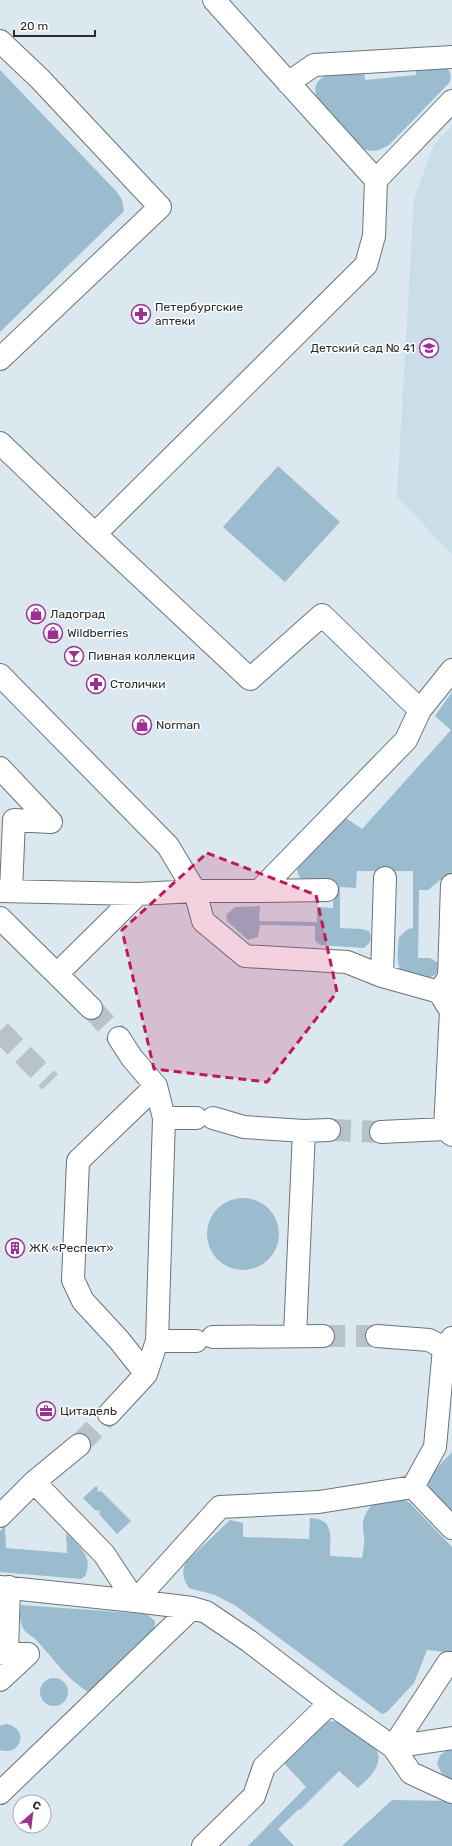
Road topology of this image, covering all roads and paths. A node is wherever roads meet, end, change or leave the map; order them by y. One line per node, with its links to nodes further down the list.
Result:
1 (214, 0): 4 (lane)
2 (0, 41): 7 (lane)
3 (452, 57): 4 (lane)
4 (288, 83): 6 (lane)
5 (452, 101): 6 (lane)
6 (376, 180): 9 (lane)
7 (0, 359)
8 (0, 443): 9 (lane)
9 (95, 534): 12 (lane)
10 (452, 670): 12 (lane)
11 (0, 675): 19 (lane)
12 (420, 710): 20 (lane)
13 (0, 768): 14 (lane)
14 (7, 820): 18 (lane)
15 (385, 878): 24 (lane)
16 (452, 885): 25 (lane)
17 (327, 890): 20 (lane)
18 (6, 891): 21 (lane)
19 (195, 891): 20 (lane); 21 (lane); 24 (lane)
20 (259, 891)
21 (138, 894): 23 (lane)
22 (0, 918): 23 (lane)
23 (57, 974): 26 (lane)
24 (382, 976): 25 (lane)
25 (439, 992): 33 (lane)
26 (91, 1008)
27 (119, 1038): 28 (lane)
28 (156, 1086): 29 (lane); 39 (lane)
29 (164, 1118): 31 (lane); 37 (lane)
30 (329, 1130): 31 (lane)
31 (304, 1131): 34 (lane)
32 (381, 1132): 33 (lane)
33 (449, 1132)
34 (295, 1336): 35 (lane); 37 (lane)
35 (323, 1336)
36 (377, 1336): 38 (lane)
37 (157, 1341): 39 (lane)
38 (448, 1343): 43 (lane)
39 (146, 1374): 40 (lane)
40 (108, 1414)
41 (452, 1428): 43 (lane)
42 (79, 1445): 44 (lane)
43 (435, 1447): 45 (lane)
44 (34, 1482): 46 (lane); 49 (lane)
45 (413, 1487): 47 (lane); 49 (lane)
46 (0, 1516)
47 (452, 1528)
48 (5, 1587): 49 (lane); 51 (lane)
49 (135, 1601): 50 (lane)
50 (192, 1608): 54 (lane); 58 (lane)
51 (4, 1653): 53 (lane)
52 (452, 1663): 56 (lane)
53 (0, 1680)
54 (330, 1703): 56 (lane); 59 (lane)
55 (452, 1738): 56 (lane)
56 (393, 1747): 57 (lane)
57 (452, 1792)
58 (0, 1793)
59 (203, 1846)

